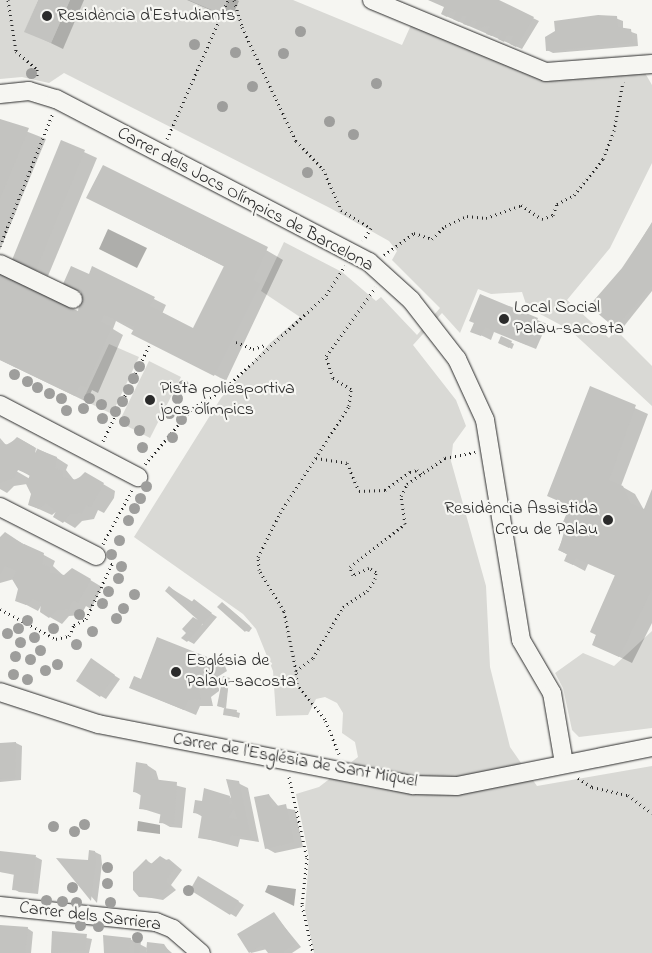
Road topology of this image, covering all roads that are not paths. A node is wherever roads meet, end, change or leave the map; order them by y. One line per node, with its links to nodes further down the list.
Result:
1 (372, 0): 2 (street)
2 (652, 64)
3 (0, 94): 12 (street, Carrer dels Jocs Olímpics de Barcelona)
4 (0, 264): 5 (street)
5 (73, 299)
6 (0, 405): 7 (street)
7 (138, 477)
8 (0, 507): 9 (street)
9 (96, 556)
10 (0, 692): 12 (street, Carrer de l'Església de Sant Miquel)
11 (652, 748): 12 (street, Carrer de l'Església de Sant Miquel)
12 (568, 762)
13 (0, 906): 14 (street, Carrer dels Sarriera)
14 (201, 953)

